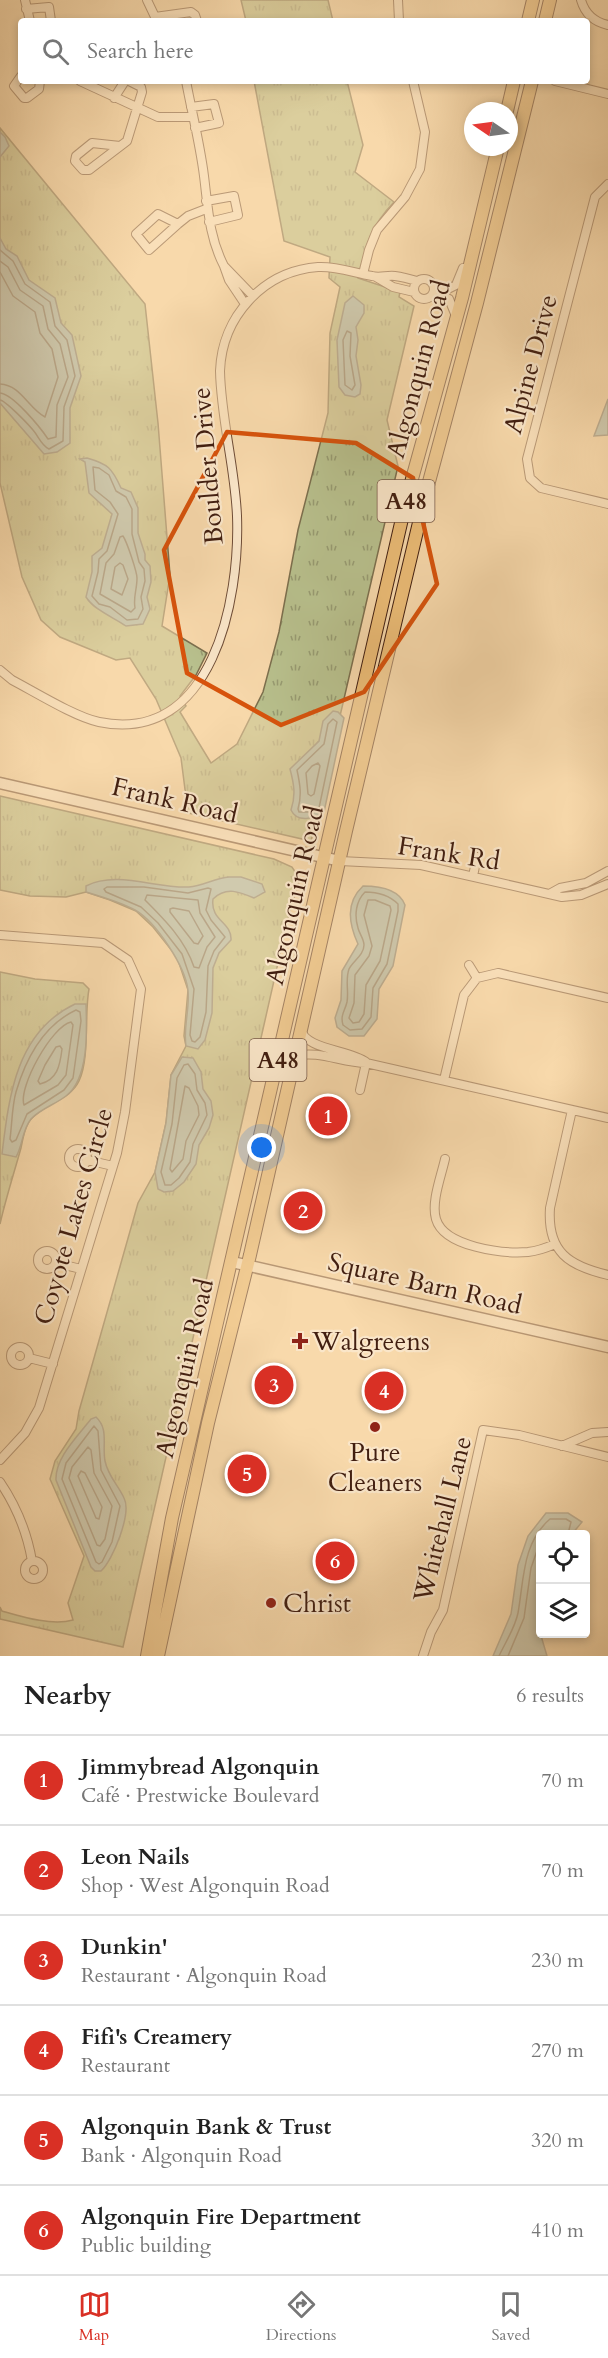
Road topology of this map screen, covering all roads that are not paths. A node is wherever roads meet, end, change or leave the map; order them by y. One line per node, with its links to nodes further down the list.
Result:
1 (147, 0): 8 (street)
2 (398, 0): 11 (street)
3 (533, 0): 12 (main road)
4 (550, 0): 13 (main road)
5 (581, 0): 14 (street)
6 (26, 5): 7 (street)
7 (51, 18)
8 (156, 18)
9 (161, 18): 10 (street)
10 (196, 18)
11 (399, 18)
12 (529, 18)
13 (546, 18)
14 (608, 25)
15 (18, 80): 16 (street)
16 (40, 84)
17 (86, 84): 26 (street)
18 (125, 84): 26 (street)
19 (134, 84): 29 (street)
20 (187, 84): 28 (street)
21 (414, 84): 40 (street)
22 (513, 84): 27 (main road)
23 (531, 84): 53 (main road, A48)
24 (567, 84): 25 (street)
25 (608, 94)
26 (114, 98): 29 (street)
27 (509, 102)
28 (191, 107): 30 (street); 31 (street)
29 (137, 109): 30 (street); 32 (street)
30 (193, 117): 31 (street)
31 (195, 128): 36 (street)
32 (120, 147): 32 (street)
33 (496, 156): 35 (main road, Algonquin Road / A48)
34 (608, 184): 48 (street, Alpine Drive)
35 (489, 185): 43 (street, Boulder Drive); 47 (main road, Algonquin Road / A48)
36 (206, 205): 37 (street); 37 (street); 38 (street)
37 (209, 222): 39 (street)
38 (178, 224): 38 (street)
39 (224, 266): 45 (street); 46 (street)
40 (363, 274): 41 (street, Boulder Drive); 45 (street, Boulder Drive)
41 (375, 277): 42 (street, Boulder Drive); 44 (street, Boulder Drive)
42 (417, 281): 43 (street, Boulder Drive); 44 (street)
43 (434, 291): 44 (street, Boulder Drive); 47 (street, Boulder Drive)
44 (414, 292)
45 (253, 296): 46 (street, Boulder Drive)
46 (245, 304): 49 (street, Boulder Drive)
47 (456, 317): 52 (main road, Algonquin Road / A48)
48 (608, 504)
49 (0, 670)
50 (0, 783): 52 (street, Frank Road)
51 (477, 857): 55 (street)
52 (326, 858): 53 (street, Frank Road); 73 (main road, Algonquin Road / A48)
53 (340, 861): 55 (street, Frank Rd); 62 (main road, A48)
54 (608, 872): 57 (street, Frank Rd)
55 (472, 876): 57 (street, Frank Rd)
56 (608, 884): 57 (street, Frank Rd)
57 (551, 893)
58 (0, 934): 71 (street, Coyote Lakes Circle)
59 (469, 965): 60 (street)
60 (477, 978): 61 (street); 65 (street)
61 (608, 998)
62 (301, 1027): 63 (main road, A48); 64 (street)
63 (295, 1056): 64 (street); 75 (main road, A48)
64 (366, 1063): 65 (street); 66 (street)
65 (444, 1080): 67 (street)
66 (360, 1090)
67 (572, 1110): 68 (street); 72 (street)
68 (608, 1118)
69 (445, 1159): 72 (street)
70 (87, 1160): 71 (street)
71 (113, 1166): 76 (street, Coyote Lakes Circle)
72 (555, 1244): 77 (street)
73 (232, 1262): 75 (street, Square Barn Road); 87 (main road, Algonquin Road / A48)
74 (56, 1263): 76 (street)
75 (248, 1265): 78 (street, Square Barn Road); 88 (main road, Algonquin Road / A48)
76 (81, 1269): 80 (street, Coyote Lakes Circle)
77 (608, 1275)
78 (608, 1347)
79 (29, 1358): 80 (street)
80 (53, 1364): 84 (street, Coyote Lakes Circle)
81 (608, 1432): 82 (street)
82 (562, 1446): 83 (street, Whitehall Lane); 89 (street, Whitehall Lane)
83 (608, 1457)
84 (0, 1460)
85 (0, 1482): 86 (street)
86 (33, 1561)
87 (147, 1656)
88 (158, 1656)
89 (423, 1656)

